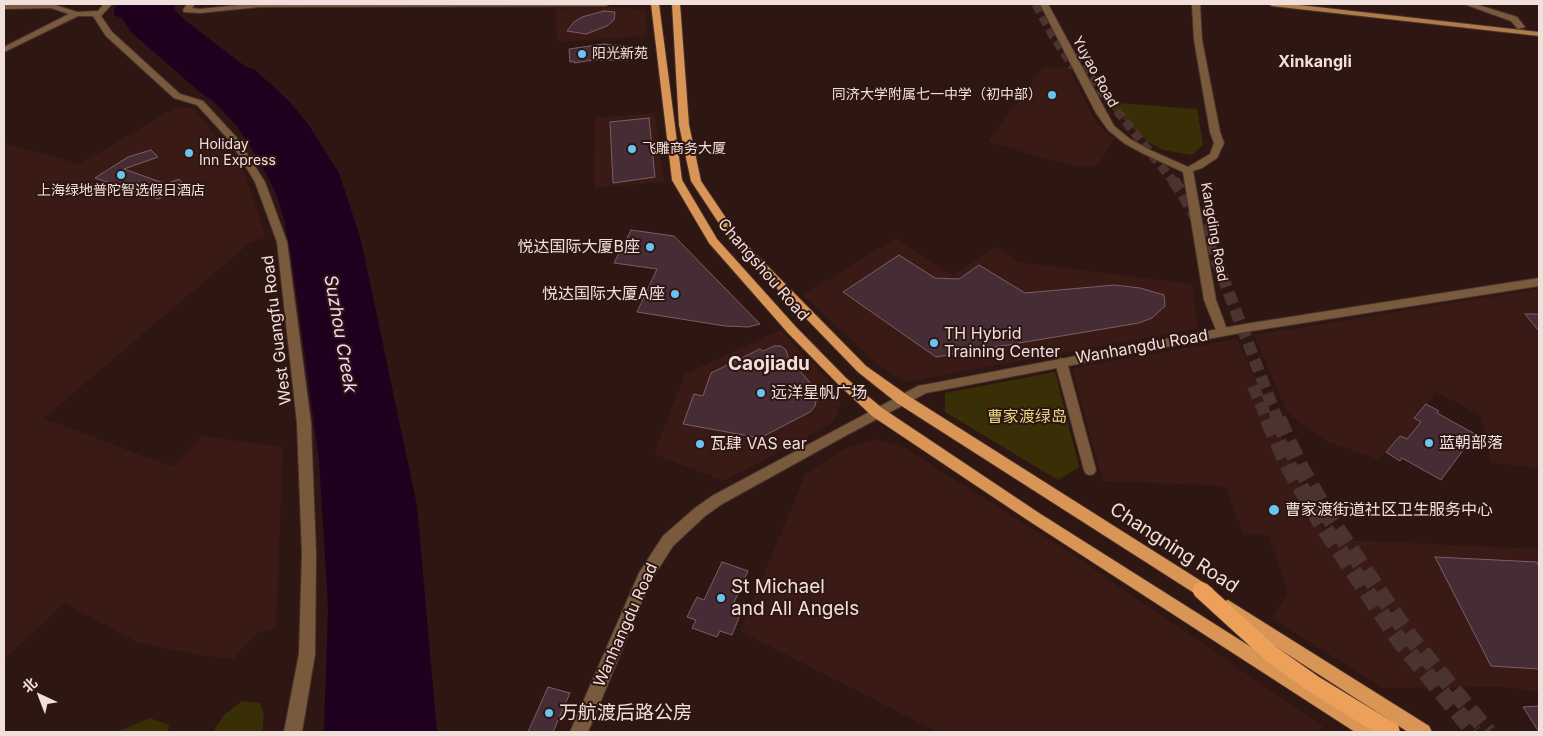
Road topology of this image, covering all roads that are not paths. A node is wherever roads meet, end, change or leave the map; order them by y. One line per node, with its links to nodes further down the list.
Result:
1 (108, 4): 12 (street)
2 (191, 4): 3 (street)
3 (606, 4)
4 (655, 4): 23 (main road, Changshou Road)
5 (676, 4): 22 (main road, Changshou Road)
6 (1044, 4): 18 (street, Yuyao Road)
7 (1196, 4): 18 (street, Kangding Road)
8 (1272, 4): 16 (main road)
9 (1323, 4): 14 (main road)
10 (1468, 4): 14 (street)
11 (4, 6): 13 (street)
12 (98, 13): 13 (street); 26 (street, West Guangfu Road)
13 (76, 14): 17 (street)
14 (1521, 27): 15 (main road)
15 (1539, 28)
16 (1539, 34)
17 (4, 50)
18 (1188, 170): 20 (street, Kangding Road)
19 (1539, 282): 20 (street, Wanhangdu Road)
20 (1222, 332): 21 (street, Wanhangdu Road)
21 (1061, 362): 22 (street, Wanhangdu Road); 24 (street)
22 (902, 400): 23 (street, Wanhangdu Road); 25 (main road, Changning Road)
23 (877, 412): 27 (street, Wanhangdu Road); 28 (main road)
24 (1090, 470)
25 (1201, 590): 29 (highway); 30 (main road, Changning Road)
26 (294, 732)
27 (579, 732)
28 (1370, 732)
29 (1391, 732)
30 (1423, 732)

